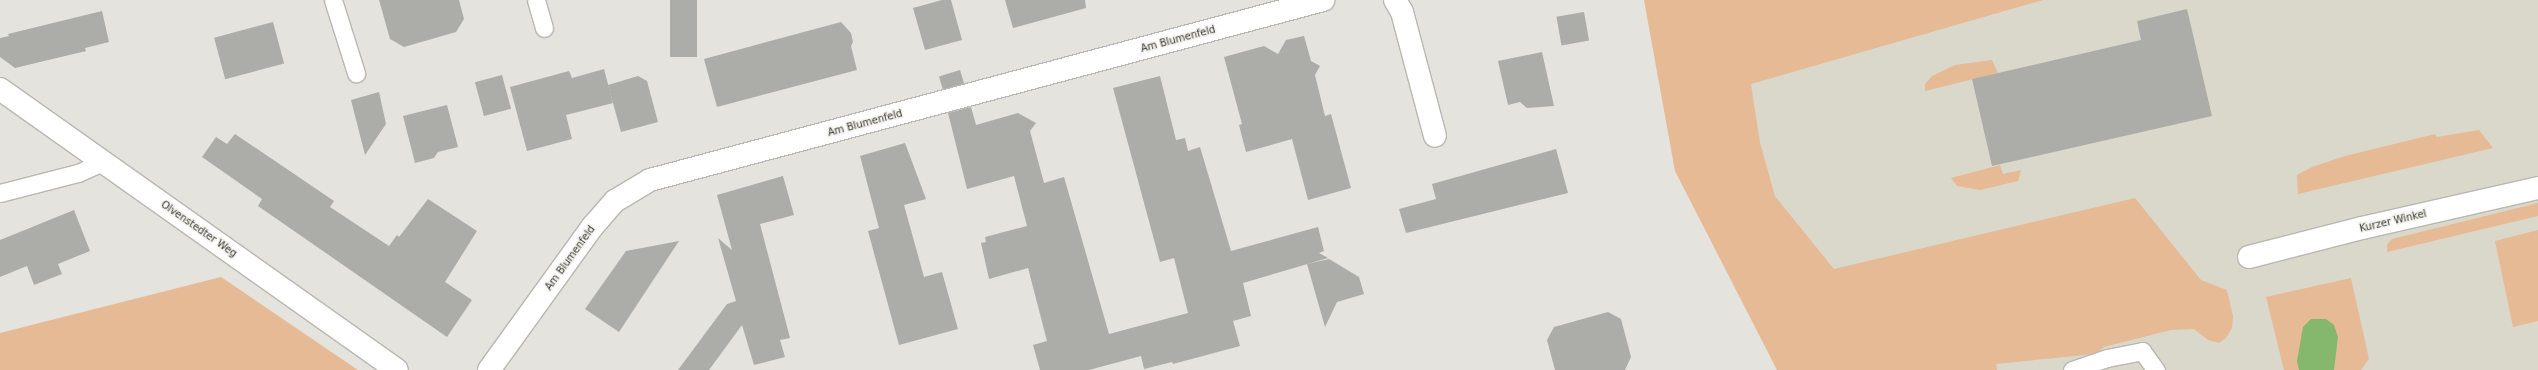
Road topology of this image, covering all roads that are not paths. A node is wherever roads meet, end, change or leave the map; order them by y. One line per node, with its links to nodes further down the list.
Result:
1 (333, 0): 6 (lane)
2 (536, 0): 5 (lane)
3 (1323, 0): 14 (street, Am Blumenfeld)
4 (1395, 0): 8 (street)
5 (544, 28)
6 (356, 74)
7 (0, 89): 9 (street, Olvenstedter Weg)
8 (1435, 136)
9 (103, 162): 11 (lane); 13 (street, Olvenstedter Weg)
10 (2538, 188): 12 (street, Kurzer Winkel)
11 (0, 193)
12 (2249, 257)
13 (397, 370)
14 (489, 370)
15 (2072, 370): 16 (lane)
16 (2156, 370)

